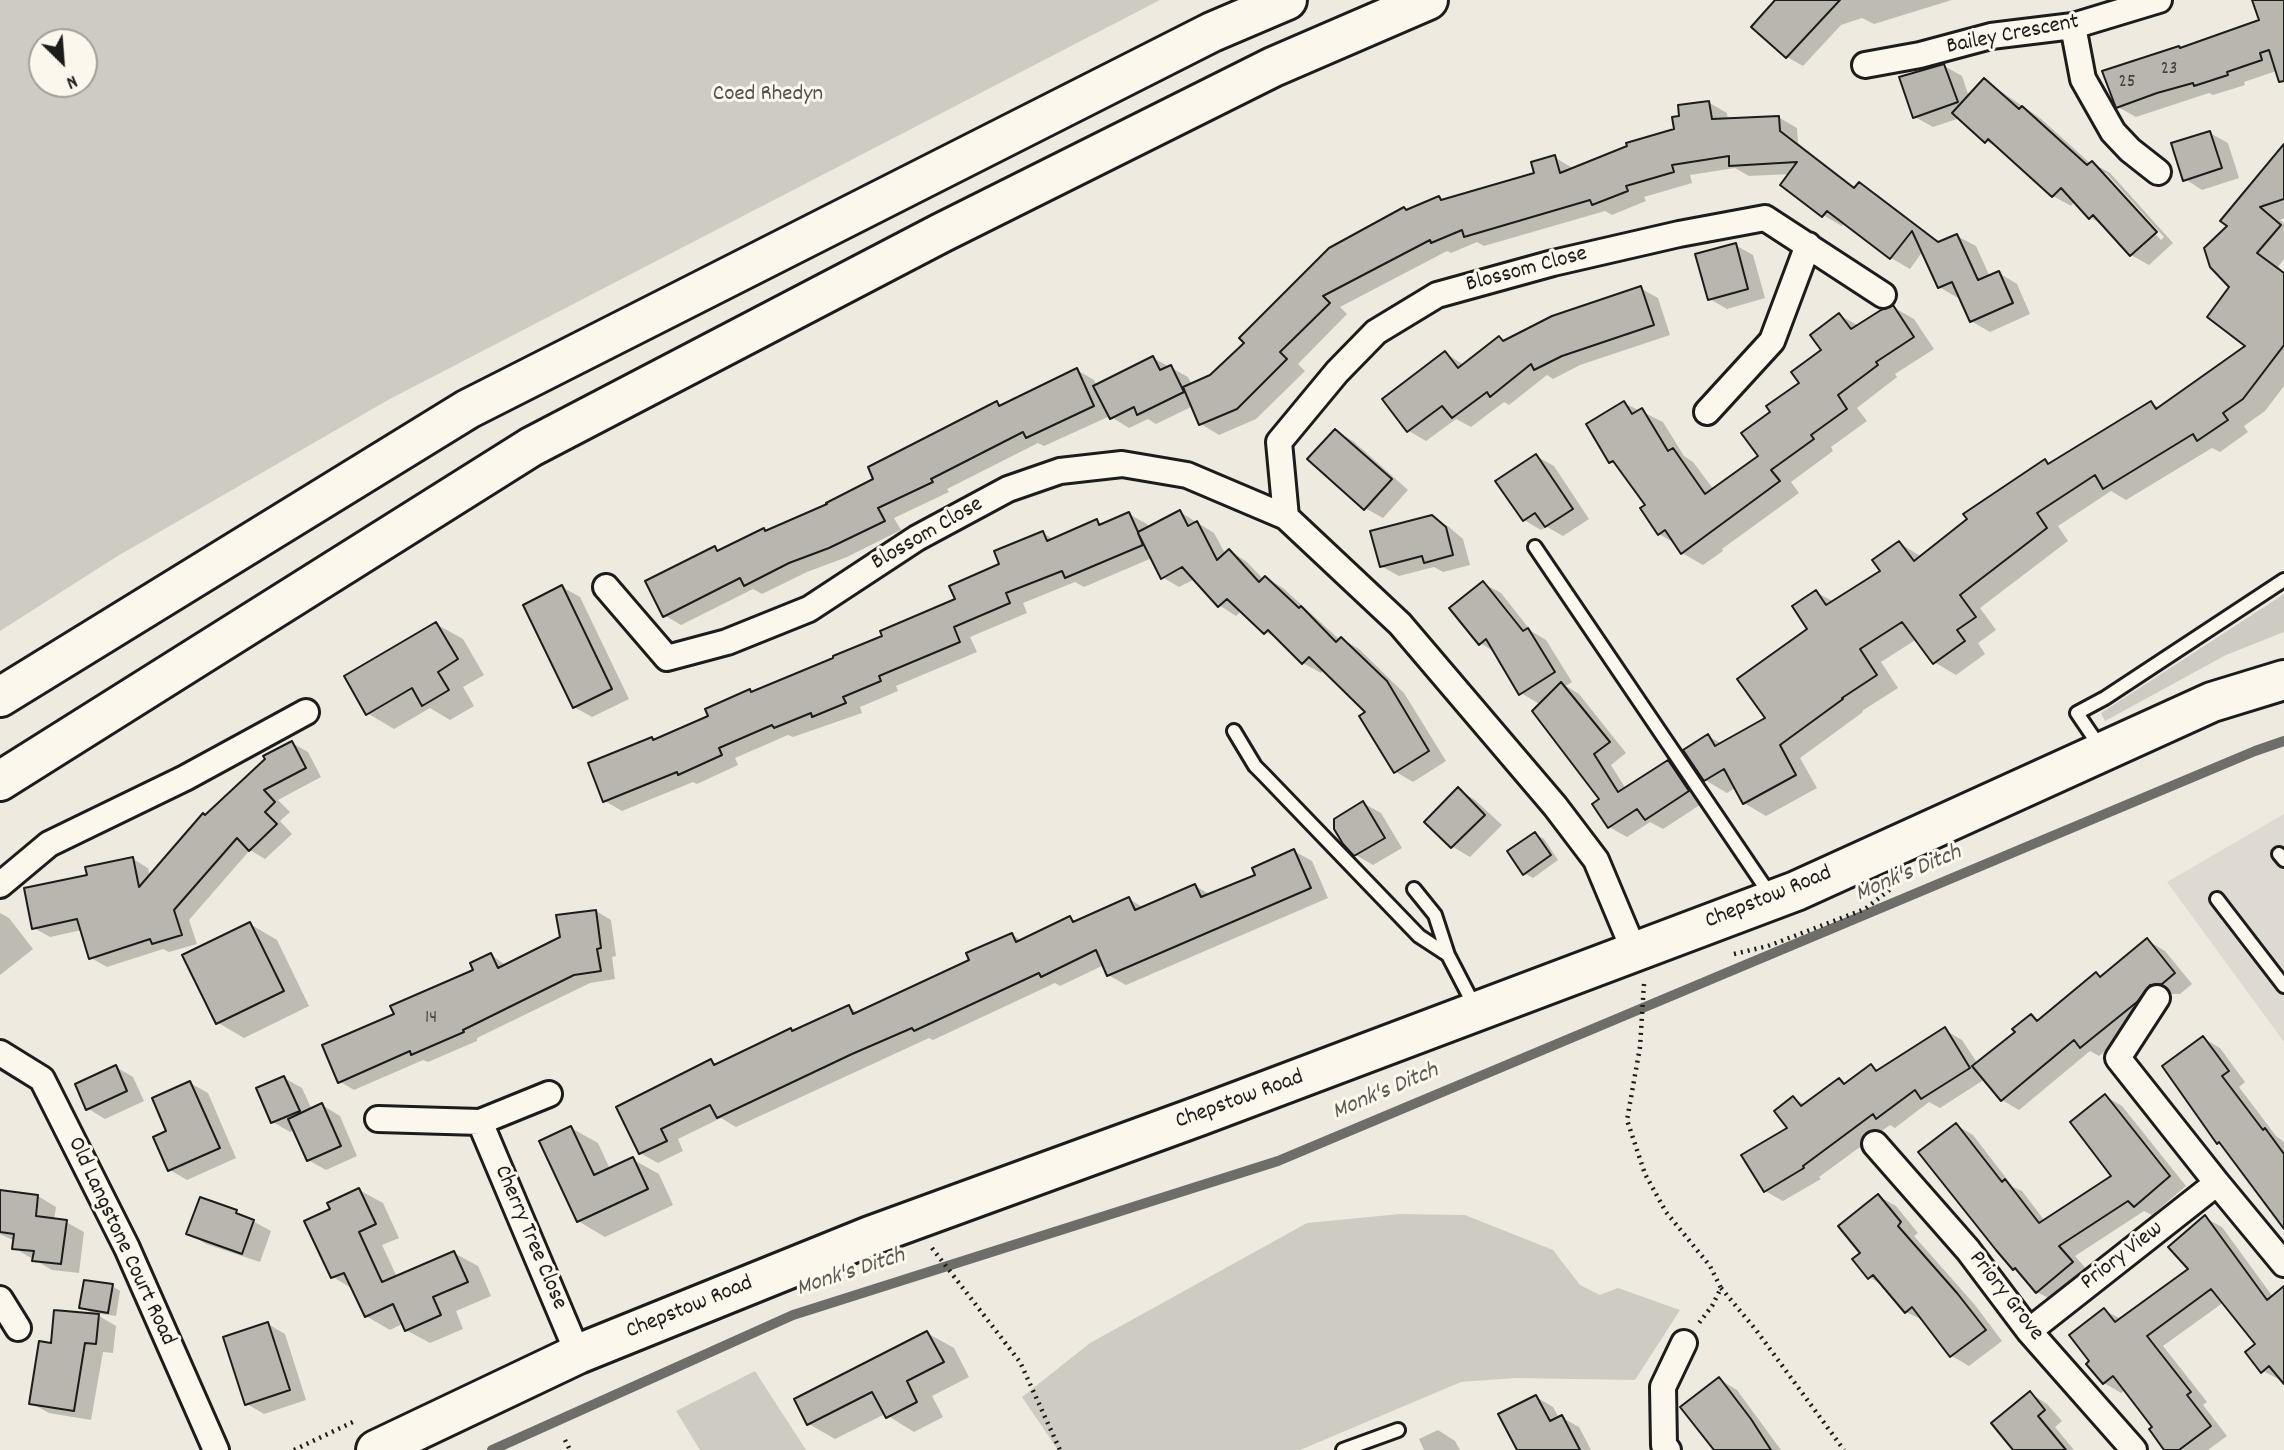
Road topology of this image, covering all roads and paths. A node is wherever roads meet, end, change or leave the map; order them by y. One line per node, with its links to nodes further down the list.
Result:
1 (1287, 0): 15 (main road)
2 (1427, 0): 19 (main road)
3 (2159, 0): 4 (street, Bailey Crescent)
4 (2073, 26): 5 (street, Bailey Crescent); 6 (street)
5 (1865, 65)
6 (2158, 172)
7 (1808, 245): 8 (street, Blossom Close); 9 (street); 10 (street, Blossom Close)
8 (1883, 295)
9 (1707, 412)
10 (1286, 517): 13 (street, Blossom Close); 25 (street, Blossom Close)
11 (1535, 547): 23 (lane)
12 (2284, 580): 18 (lane)
13 (606, 587)
14 (2284, 680): 18 (main road, Chepstow Road)
15 (0, 696)
16 (306, 712): 20 (street)
17 (1234, 731): 24 (lane)
18 (2103, 751): 23 (main road, Chepstow Road)
19 (0, 780)
20 (0, 886)
21 (1414, 888): 24 (lane)
22 (2217, 899): 26 (lane)
23 (1773, 900): 25 (main road, Chepstow Road)
24 (1448, 954): 28 (lane)
25 (1639, 969): 28 (main road, Chepstow Road); 37 (path)
26 (2284, 986)
27 (2157, 998): 34 (street)
28 (1477, 1012): 42 (main road, Chepstow Road)
29 (0, 1053): 45 (street, Old Langstone Court Road)
30 (549, 1094): 32 (street)
31 (379, 1119): 32 (street)
32 (480, 1122): 42 (street, Cherry Tree Close)
33 (1875, 1144): 40 (street, Priory Grove)
34 (2217, 1183): 36 (street); 40 (street, Priory View)
35 (931, 1248): 48 (path)
36 (2284, 1264)
37 (1721, 1288): 41 (path); 51 (path)
38 (0, 1299): 39 (street)
39 (19, 1328)
40 (2029, 1331): 52 (street, Priory Grove)
41 (1684, 1342): 50 (street)
42 (578, 1354): 46 (main road, Chepstow Road)
43 (1398, 1430): 49 (lane)
44 (565, 1440): 47 (path)
45 (216, 1450)
46 (376, 1450)
47 (570, 1450)
48 (1060, 1450)
49 (1343, 1450)
50 (1668, 1450)
51 (1844, 1450)
52 (2134, 1450)

